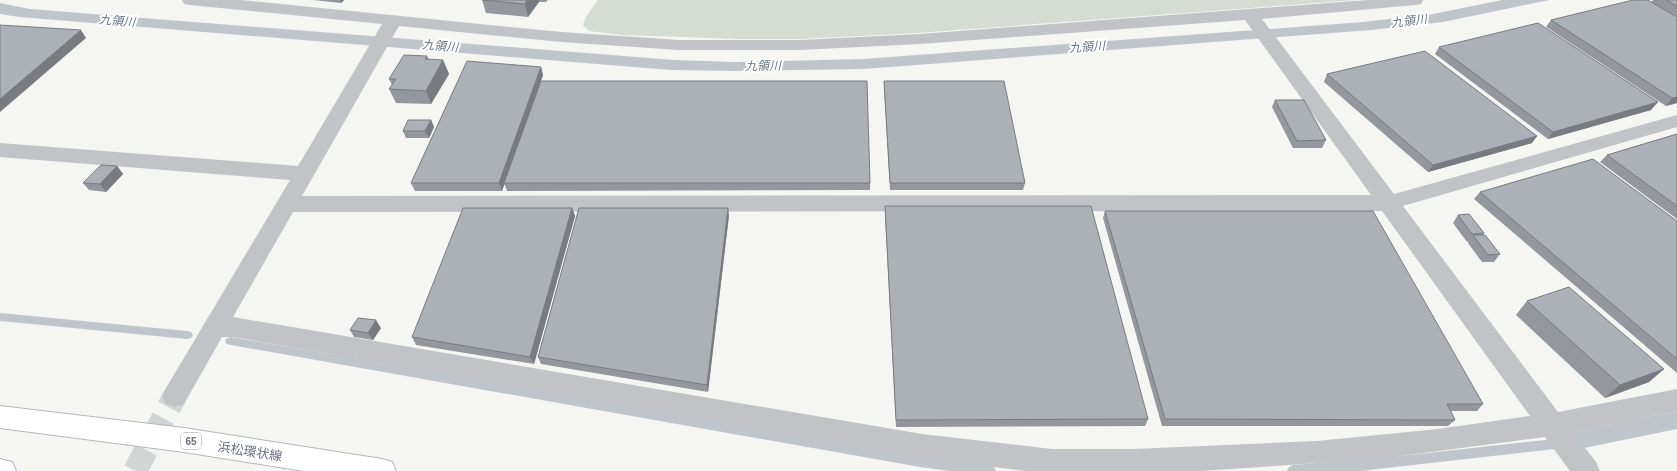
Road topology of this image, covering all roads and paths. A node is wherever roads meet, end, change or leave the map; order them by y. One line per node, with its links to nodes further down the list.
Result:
1 (190, 0): 4 (street)
2 (1415, 0): 3 (street)
3 (1252, 18): 4 (street); 8 (street)
4 (395, 20): 7 (street)
5 (1677, 121): 8 (street)
6 (0, 150): 7 (street)
7 (305, 173): 9 (street)
8 (1388, 203): 9 (street); 14 (street)
9 (286, 204): 10 (street)
10 (215, 328): 11 (street); 14 (street)
11 (175, 396)
12 (1677, 400): 14 (street)
13 (0, 417): 16 (main road, 浜松環状線 / 65)
14 (1554, 429): 15 (street)
15 (1580, 463)
16 (382, 471)

